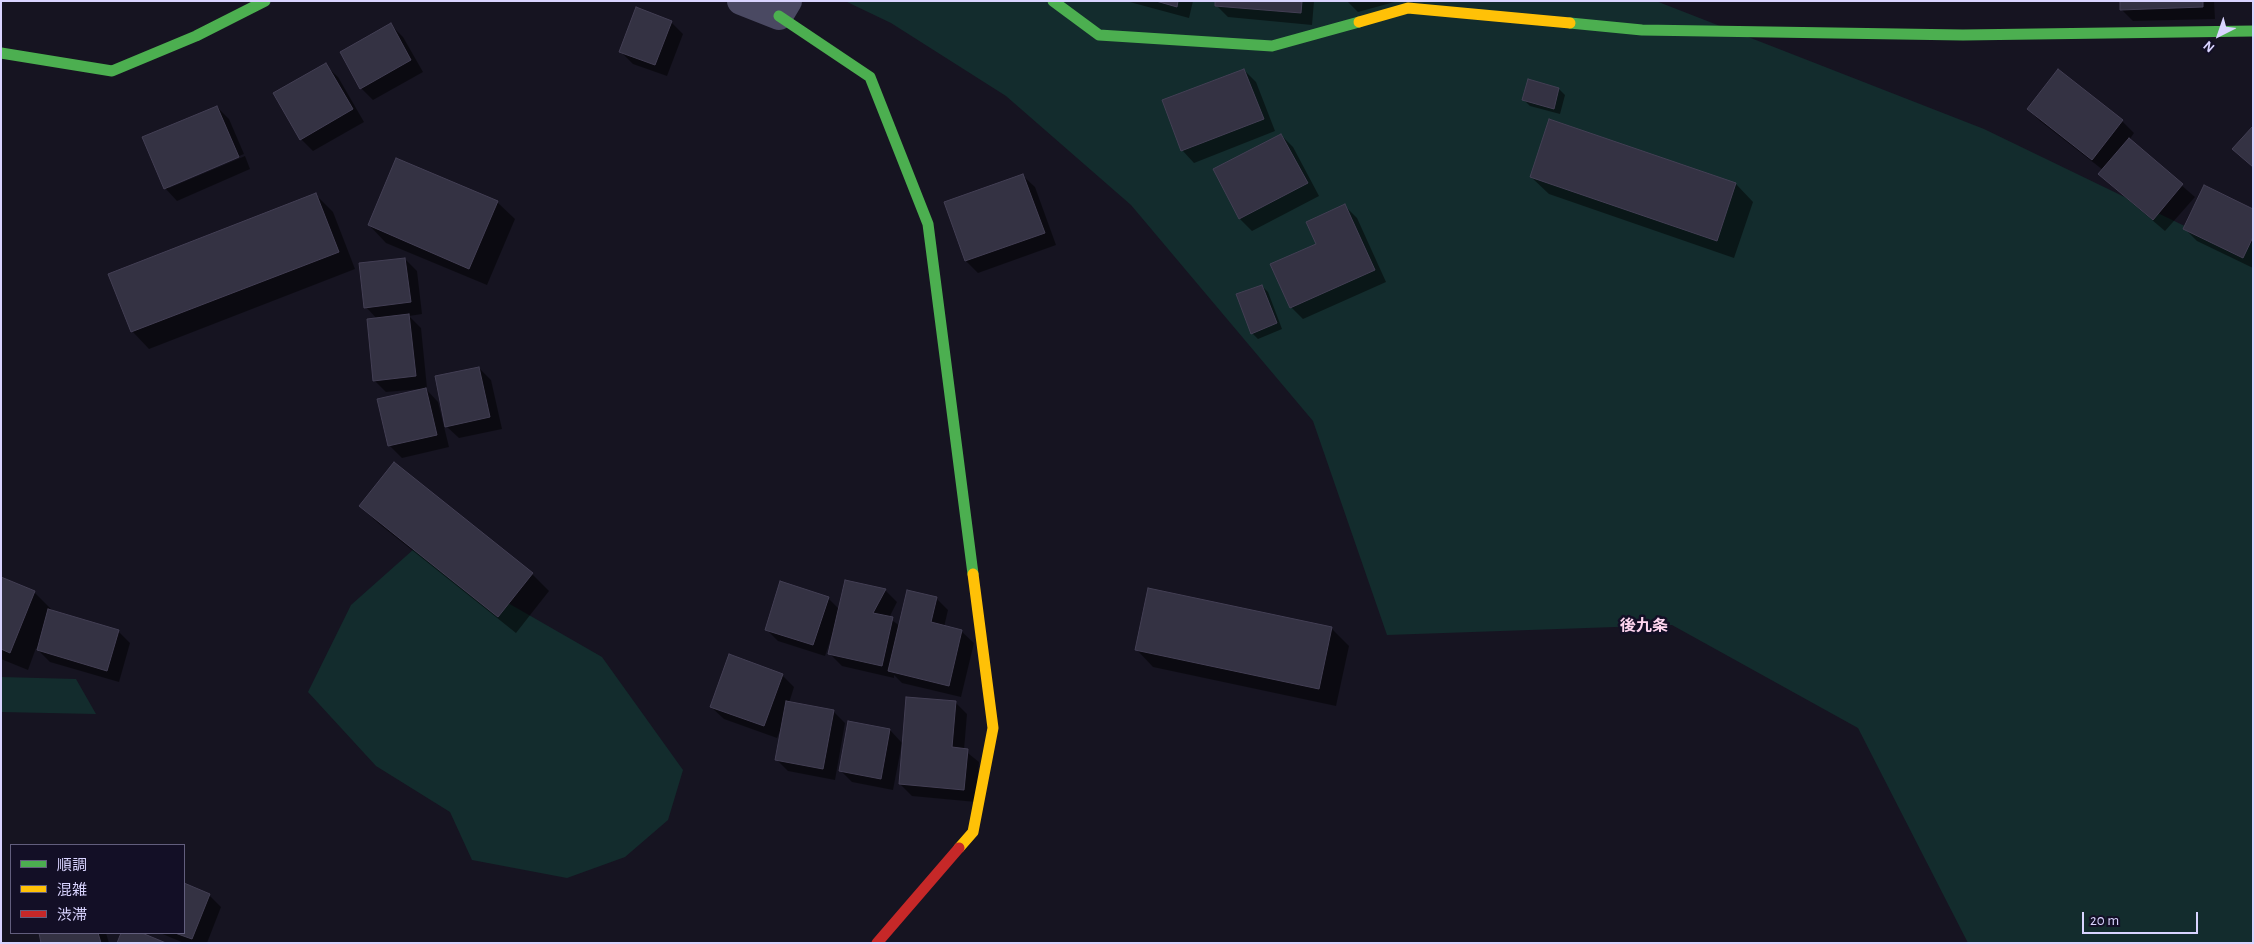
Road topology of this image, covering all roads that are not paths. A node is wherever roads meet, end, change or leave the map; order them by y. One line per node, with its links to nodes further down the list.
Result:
1 (265, 1): 6 (street)
2 (741, 1): 4 (street)
3 (1053, 1): 5 (street)
4 (784, 8): 7 (street)
5 (2253, 31)
6 (1, 53)
7 (877, 943)

